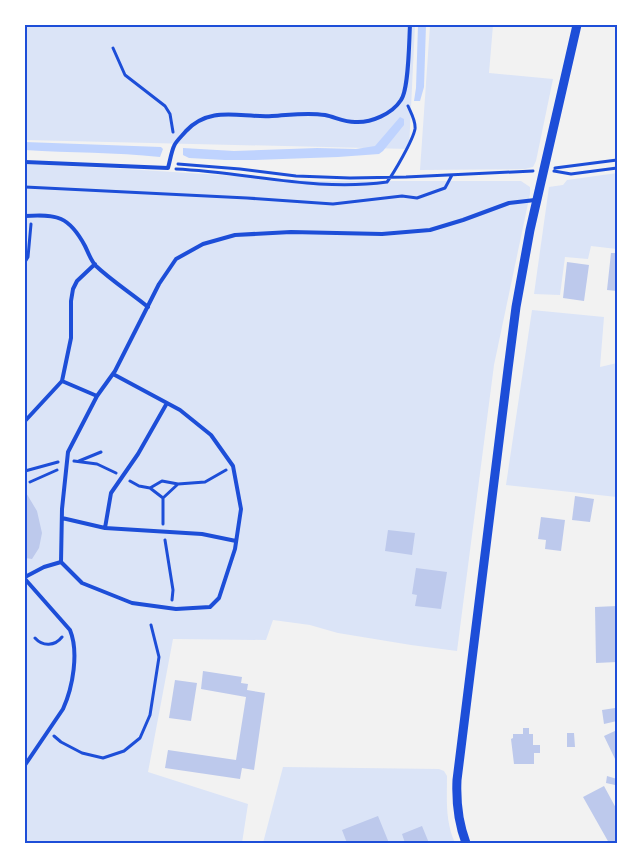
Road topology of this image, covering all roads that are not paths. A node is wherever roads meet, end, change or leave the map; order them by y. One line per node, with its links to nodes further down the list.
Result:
1 (410, 25): 3 (lane)
2 (577, 25): 4 (street)
3 (25, 162)
4 (538, 200): 7 (lane); 19 (street)
5 (25, 216): 6 (lane)
6 (94, 264): 7 (lane); 9 (lane)
7 (148, 307): 8 (lane)
8 (113, 374): 10 (lane); 11 (lane)
9 (62, 381): 10 (lane); 12 (lane)
10 (97, 396): 13 (lane)
11 (167, 402): 14 (lane); 15 (lane)
12 (25, 421)
13 (62, 518): 14 (lane); 16 (lane)
14 (105, 528): 15 (lane)
15 (236, 541): 16 (lane)
16 (61, 562): 17 (lane)
17 (25, 578): 18 (lane)
18 (25, 765)
19 (466, 843)

